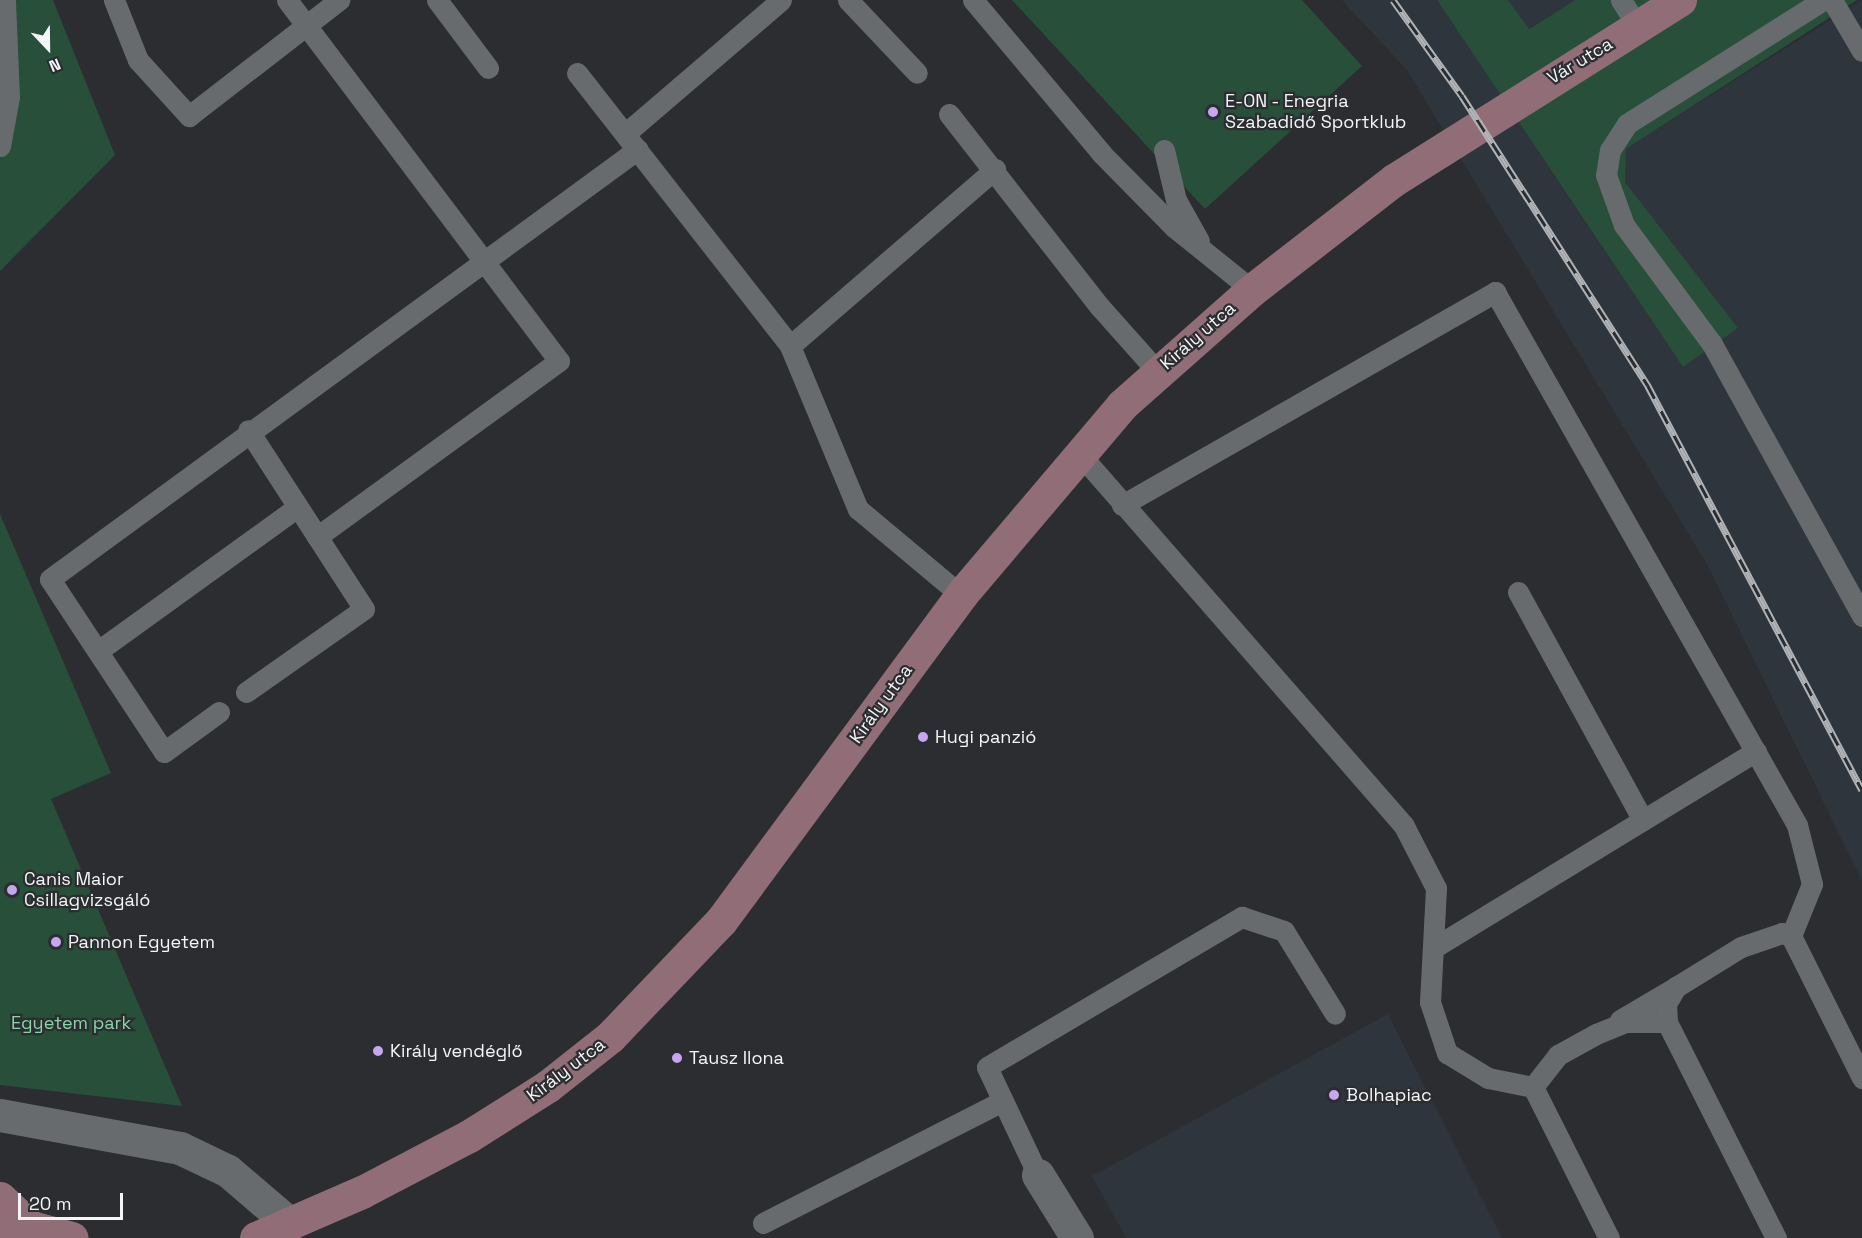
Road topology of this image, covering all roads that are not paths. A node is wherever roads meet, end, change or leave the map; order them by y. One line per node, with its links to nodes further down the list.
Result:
1 (5, 0): 21 (lane)
2 (287, 0): 13 (lane)
3 (339, 0): 13 (lane)
4 (437, 0): 15 (lane)
5 (781, 0): 20 (lane)
6 (848, 0): 16 (lane)
7 (973, 0): 24 (lane)
8 (1680, 0): 12 (main road, Vár utca)
9 (1823, 0): 36 (lane)
10 (1832, 0): 14 (lane)
11 (116, 1): 13 (lane)
12 (1629, 13): 19 (main road, Vár utca)
13 (307, 27): 25 (lane)
14 (1862, 51)
15 (488, 68)
16 (916, 73)
17 (577, 74): 20 (lane)
18 (949, 114): 23 (lane)
19 (1479, 122): 26 (main road, Király utca)
20 (632, 141): 25 (lane); 27 (lane)
21 (0, 146)
22 (1164, 150): 24 (lane)
23 (995, 169): 27 (lane); 28 (lane)
24 (1206, 251): 26 (lane)
25 (486, 260): 29 (lane); 33 (lane)
26 (1252, 290): 28 (main road, Király utca)
27 (790, 346): 35 (lane)
28 (1157, 371): 30 (main road, Király utca)
29 (248, 430): 32 (lane); 37 (lane)
30 (1078, 452): 31 (lane); 35 (main road, Király utca)
31 (1122, 505): 40 (lane); 43 (lane)
32 (298, 507): 33 (lane); 37 (lane)
33 (317, 537): 38 (lane)
34 (1518, 592): 41 (lane)
35 (961, 596): 54 (main road, Király utca)
36 (1862, 616)
37 (98, 651): 39 (lane)
38 (246, 692)
39 (219, 712)
40 (1756, 752): 41 (lane); 42 (lane)
41 (1643, 820): 43 (lane)
42 (1791, 936): 44 (lane); 48 (lane)
43 (1435, 947): 49 (lane)
44 (1676, 987): 46 (lane); 47 (lane)
45 (1335, 1014): 50 (lane)
46 (1667, 1022): 47 (lane); 60 (lane)
47 (1596, 1034): 49 (lane)
48 (1862, 1078)
49 (1533, 1087): 59 (lane)
50 (1002, 1101): 52 (lane); 55 (lane)
51 (0, 1115): 54 (street)
52 (1038, 1175): 58 (street)
53 (0, 1198): 56 (main road)
54 (290, 1224): 57 (main road, Király utca)
55 (762, 1224)
56 (72, 1238)
57 (256, 1238)
58 (1077, 1238)
59 (1609, 1238)
60 (1776, 1238)

